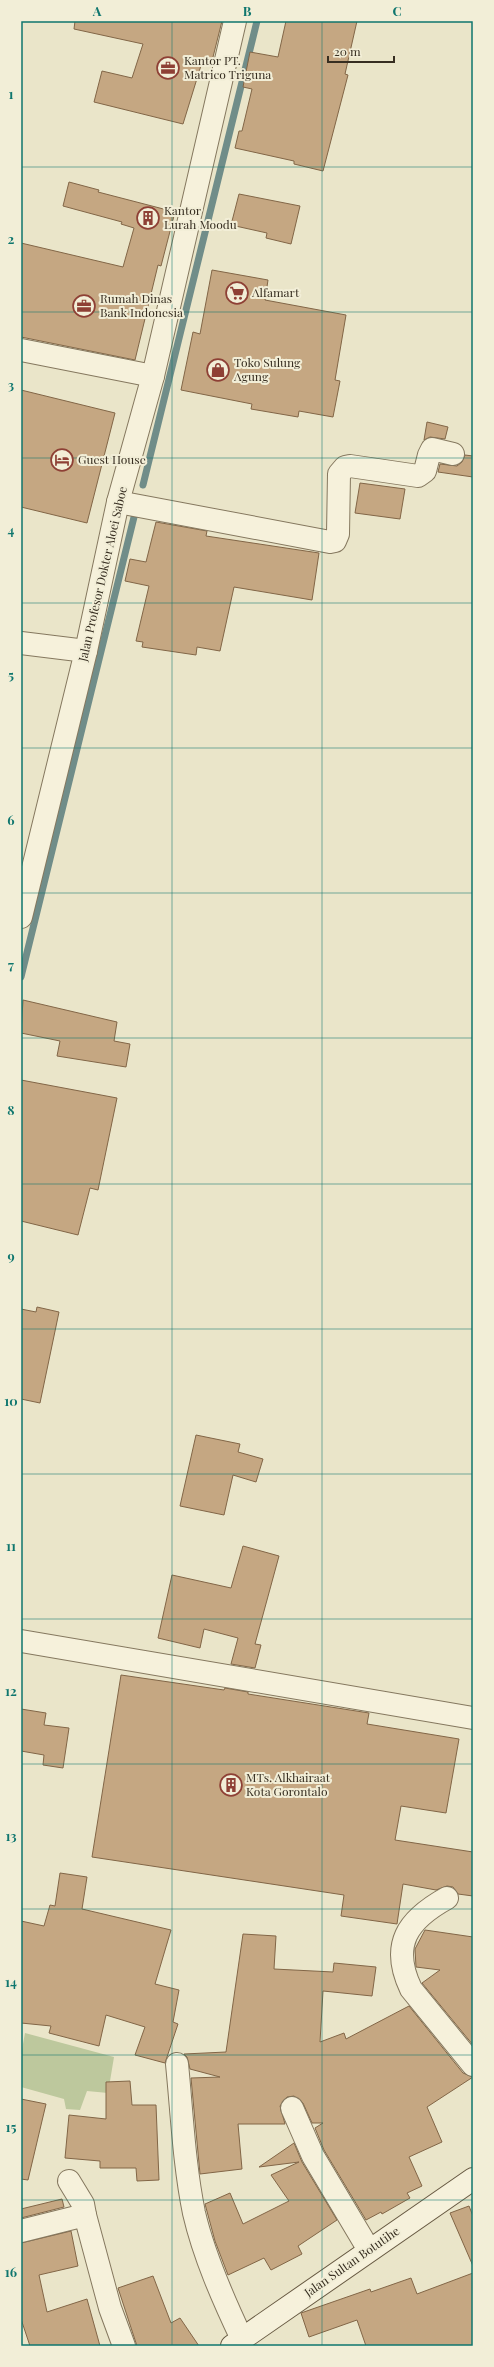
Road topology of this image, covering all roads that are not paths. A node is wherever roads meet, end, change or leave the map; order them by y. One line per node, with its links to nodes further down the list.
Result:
1 (235, 21): 3 (street, Jalan Profesor Dokter Aloei Saboe)
2 (21, 350): 3 (street)
3 (153, 376): 5 (street, Jalan Profesor Dokter Aloei Saboe)
4 (453, 454): 5 (street)
5 (118, 502): 7 (street, Jalan Profesor Dokter Aloei Saboe)
6 (21, 643): 7 (street)
7 (86, 651): 8 (street, Jalan Profesor Dokter Aloei Saboe)
8 (21, 917)
9 (21, 1641): 10 (street)
10 (473, 1718)
11 (447, 1898): 13 (street)
12 (177, 2064): 20 (street)
13 (473, 2065)
14 (292, 2108): 19 (street)
15 (473, 2179): 19 (street, Jalan Sultan Botutihe)
16 (69, 2181): 17 (street)
17 (84, 2215): 18 (street); 21 (street)
18 (21, 2231)
19 (369, 2250): 20 (street, Jalan Sultan Botutihe)
20 (237, 2342)
21 (124, 2346)

